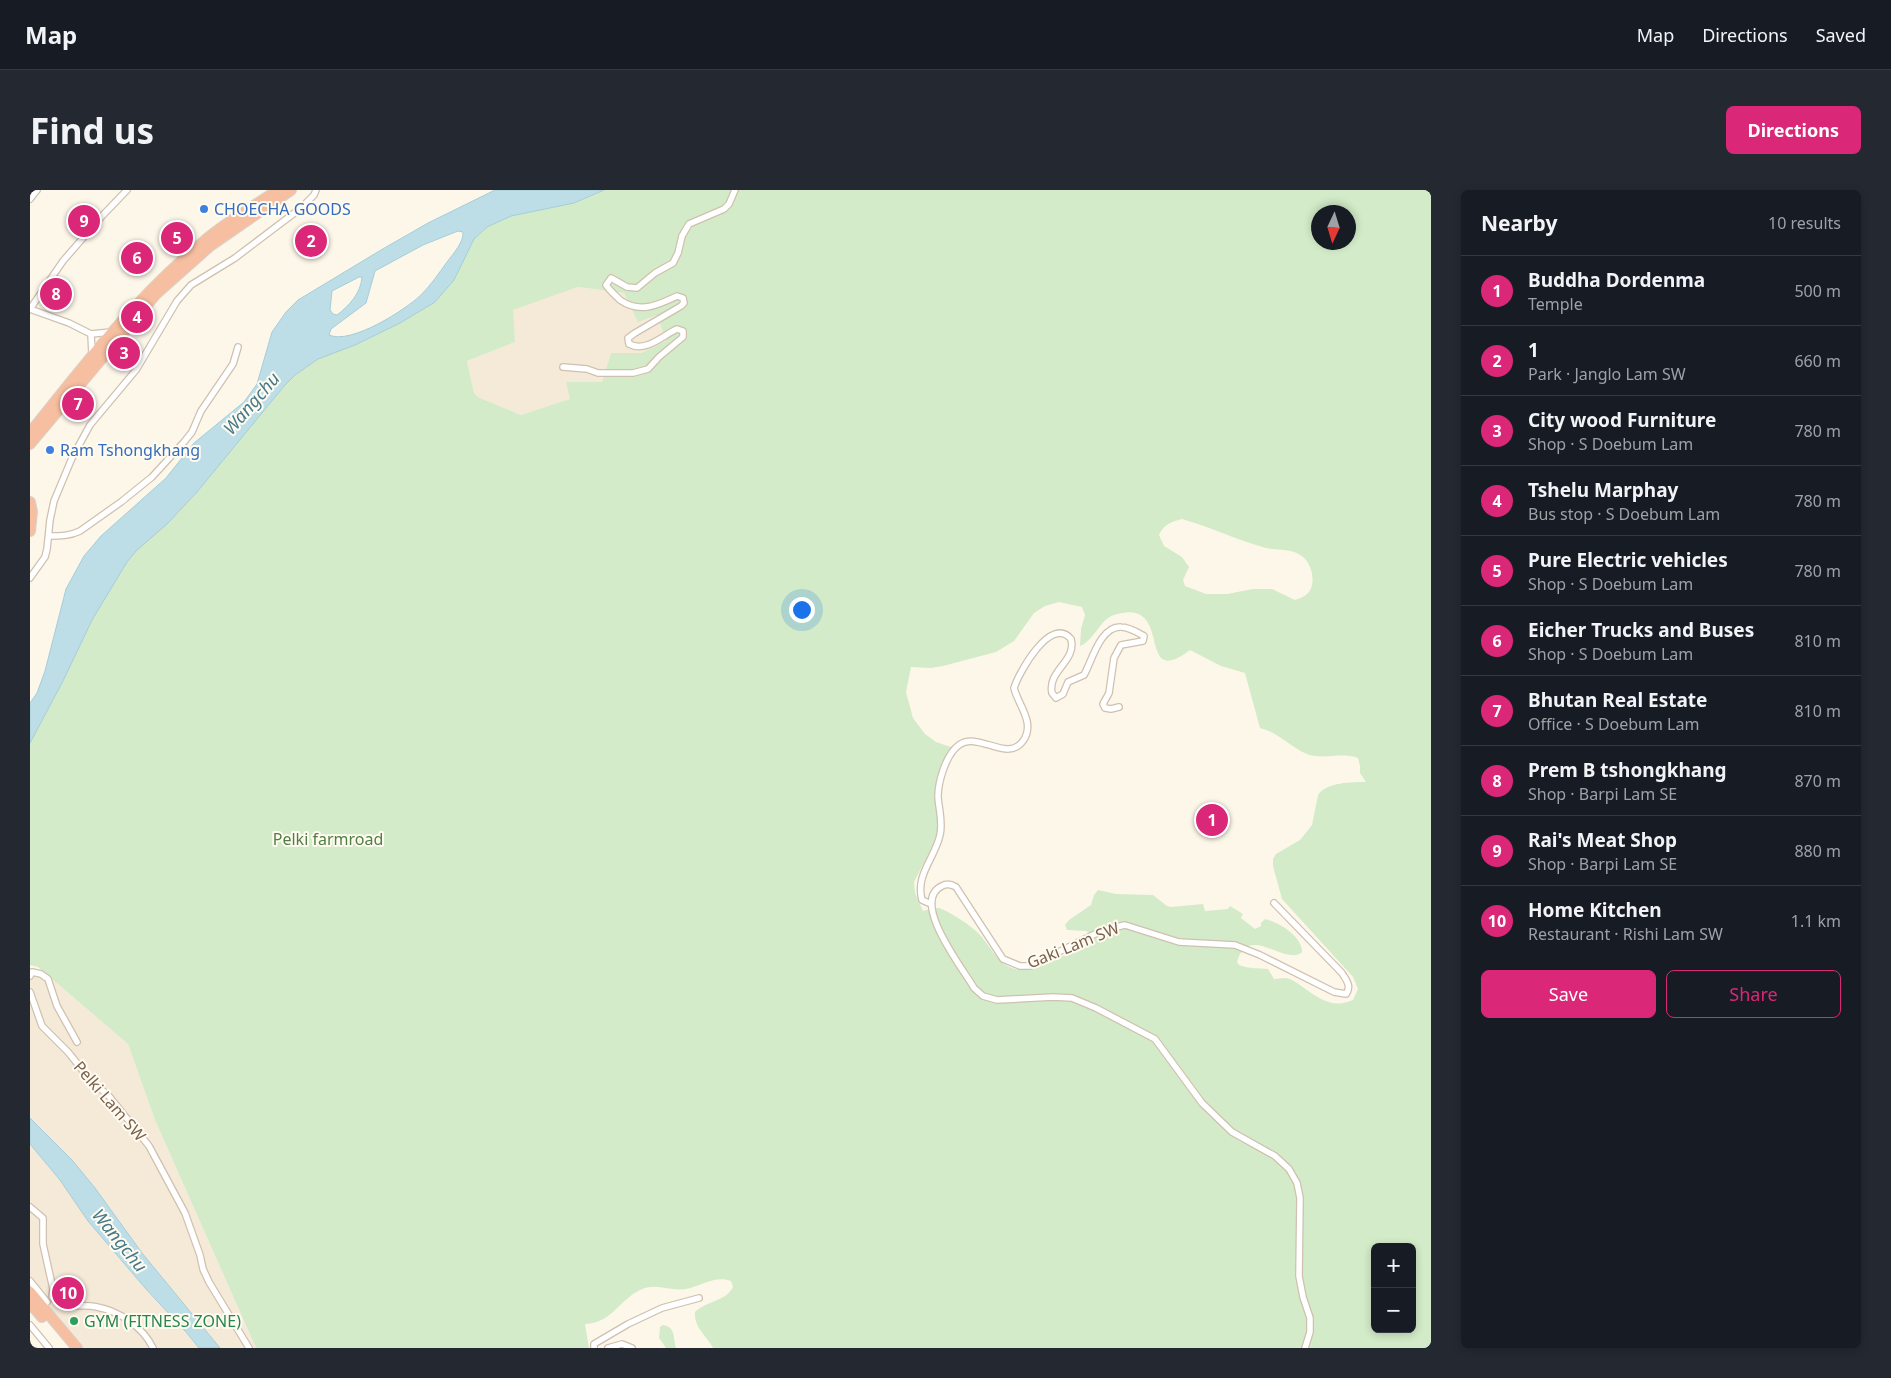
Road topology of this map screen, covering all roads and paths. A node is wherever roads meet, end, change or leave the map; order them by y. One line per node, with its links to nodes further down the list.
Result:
1 (37, 190): 7 (street)
2 (127, 190): 8 (street)
3 (278, 190): 9 (highway)
4 (291, 190): 15 (highway)
5 (316, 190): 18 (street)
6 (735, 190): 13 (street)
7 (30, 199)
8 (30, 309): 10 (street)
9 (114, 332): 10 (street); 12 (highway)
10 (90, 334): 12 (street)
11 (238, 347): 18 (street)
12 (91, 359): 14 (highway)
13 (563, 366)
14 (30, 433)
15 (30, 444)
16 (30, 502): 17 (highway)
17 (30, 531)
18 (49, 536): 19 (street)
19 (30, 578)
20 (1119, 707): 21 (street)
21 (931, 904): 22 (street, Gaki Lam SW); 42 (street)
22 (1274, 904)
23 (30, 976): 25 (street)
24 (30, 992): 38 (street, Pelki Lam SW)
25 (78, 1042)
26 (30, 1207): 29 (street)
27 (30, 1281): 32 (street)
28 (30, 1292): 32 (highway)
29 (52, 1297): 32 (street); 37 (street)
30 (698, 1298): 39 (street)
31 (30, 1303): 35 (highway)
32 (46, 1306): 36 (highway)
33 (30, 1325): 34 (street)
34 (49, 1348)
35 (68, 1348)
36 (77, 1348)
37 (153, 1348)
38 (249, 1348)
39 (594, 1348)
40 (608, 1348): 41 (street)
41 (632, 1348)
42 (1305, 1348)

